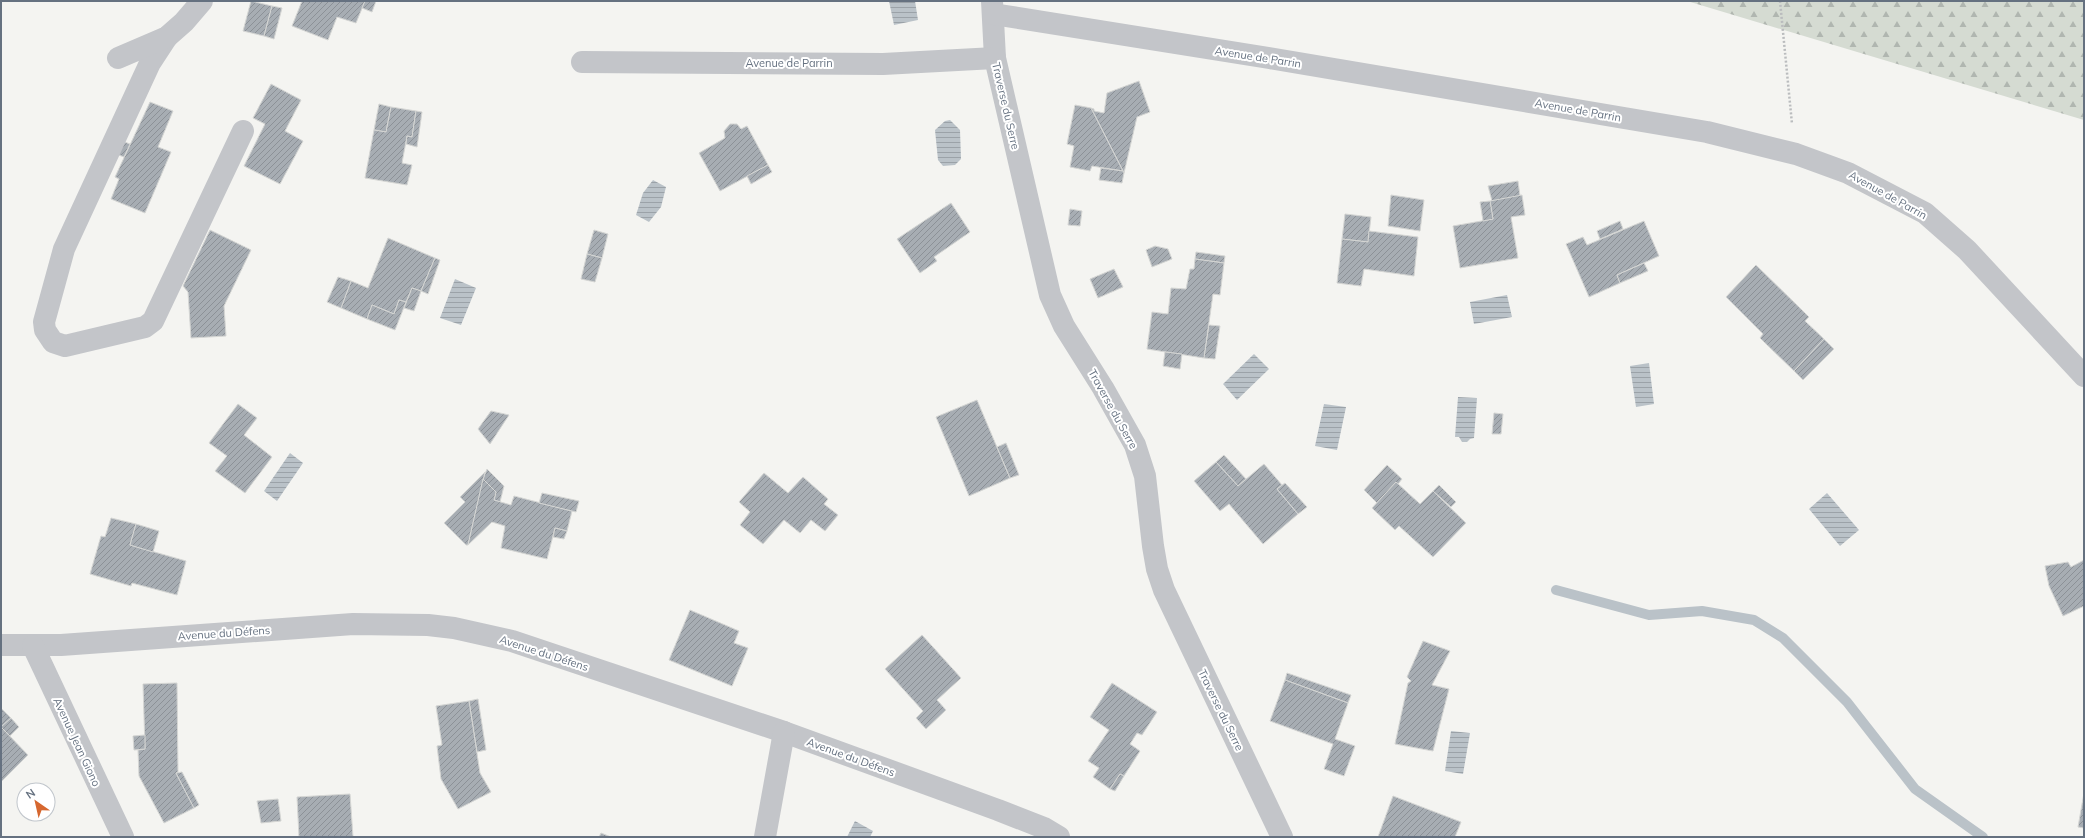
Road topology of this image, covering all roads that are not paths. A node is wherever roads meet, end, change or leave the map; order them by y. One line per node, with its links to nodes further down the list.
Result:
1 (202, 1): 3 (street)
2 (992, 8): 5 (street, Traverse du Serre); 8 (street, Avenue de Parrin)
3 (167, 37): 4 (street); 7 (street)
4 (118, 58)
5 (995, 58): 6 (street, Avenue de Parrin); 15 (street, Traverse du Serre)
6 (582, 62)
7 (243, 131)
8 (2084, 376)
9 (1, 645): 10 (street, Avenue du Défens)
10 (33, 646): 11 (street, Avenue du Défens); 12 (street, Avenue Jean Giono)
11 (784, 732): 13 (street); 14 (street, Avenue du Défens)
12 (123, 837)
13 (765, 837)
14 (1059, 837)
15 (1282, 837)

